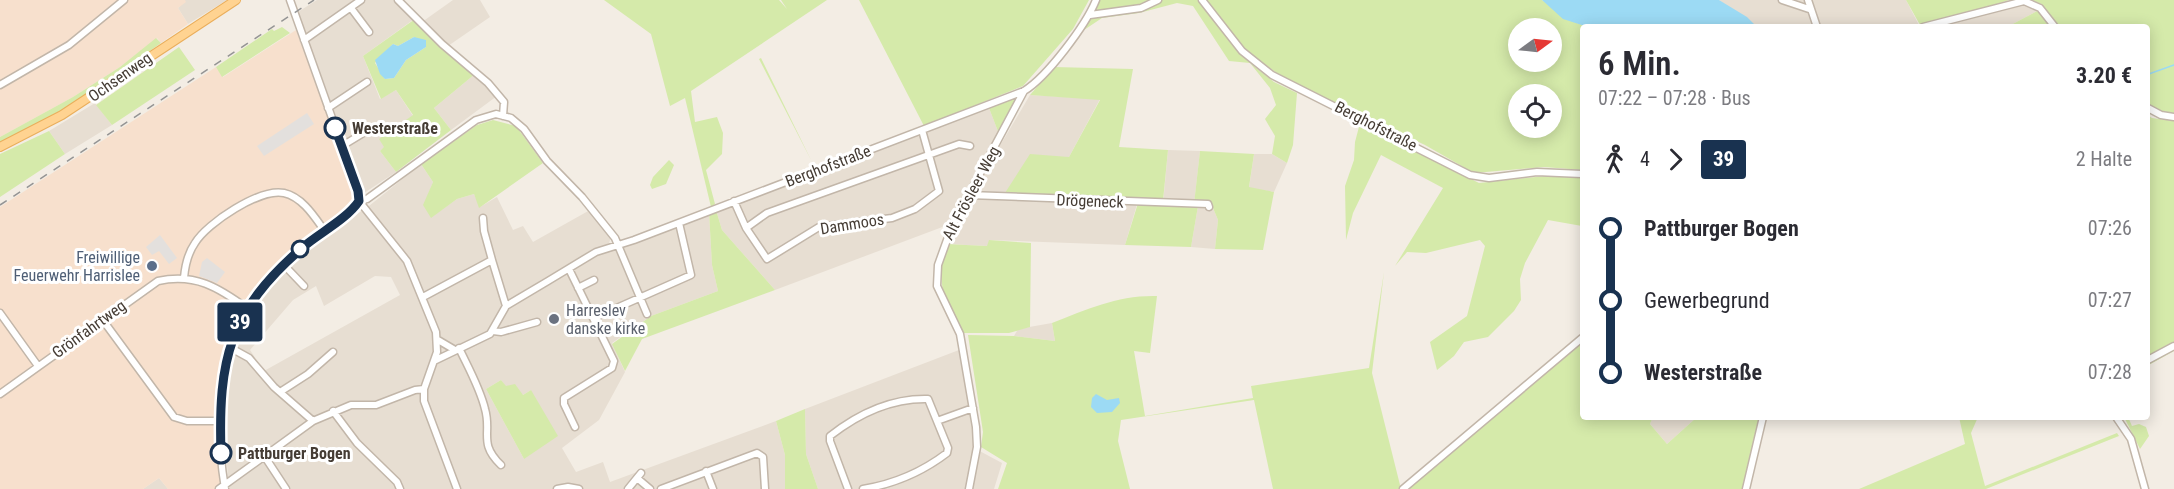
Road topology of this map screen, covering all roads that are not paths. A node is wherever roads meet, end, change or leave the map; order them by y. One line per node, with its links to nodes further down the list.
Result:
1 (124, 0): 20 (street)
2 (236, 0): 30 (main road, Ochsenweg)
3 (291, 0): 18 (street)
4 (361, 0): 11 (street)
5 (398, 0): 24 (street)
6 (1096, 0): 13 (street, Berghofstraße)
7 (1158, 0): 13 (street)
8 (1202, 0): 32 (street, Berghofstraße)
9 (1782, 0): 12 (street)
10 (1808, 0): 12 (street)
11 (351, 8): 17 (street); 18 (street)
12 (1809, 9): 14 (street)
13 (1090, 15): 21 (street, Berghofstraße)
14 (1816, 24)
15 (1935, 24): 16 (street)
16 (2053, 24)
17 (369, 32)
18 (304, 40): 22 (street)
19 (367, 82): 22 (street)
20 (0, 85)
21 (1024, 92): 26 (street, Berghofstraße); 33 (street, Alt Frösleer Weg)
22 (328, 108): 28 (street)
23 (2150, 110): 25 (street)
24 (503, 116): 34 (street); 41 (street)
25 (2174, 117)
26 (922, 130): 31 (street, Dammoos); 35 (street, Berghofstraße)
27 (365, 132): 28 (street)
28 (342, 146): 34 (street)
29 (970, 146): 31 (street, Dammoos)
30 (0, 147)
31 (930, 155): 39 (street, Dammoos); 39 (street, Dammoos)
32 (1580, 174)
33 (969, 195): 36 (street, Drögeneck); 71 (street, Alt Frösleer Weg)
34 (359, 201): 40 (street); 50 (street)
35 (734, 201): 38 (street, Berghofstraße); 39 (street, Dammoos)
36 (1209, 207)
37 (483, 218): 42 (street)
38 (679, 223): 41 (street, Berghofstraße); 49 (street)
39 (746, 228)
40 (324, 230): 43 (street); 45 (street)
41 (618, 244): 44 (street, Berghofstraße); 49 (street)
42 (492, 260): 50 (street); 51 (street)
43 (284, 265): 47 (street); 52 (street)
44 (568, 269): 48 (street); 51 (street, Berghofstraße)
45 (184, 278): 52 (street, Grönfahrtweg); 56 (street, Grönfahrtweg)
46 (594, 280): 48 (street)
47 (304, 286)
48 (578, 288): 55 (street)
49 (640, 296): 54 (street); 55 (street)
50 (423, 297): 59 (street)
51 (506, 306): 58 (street)
52 (248, 309): 62 (street)
53 (0, 313): 67 (street)
54 (647, 314)
55 (594, 318): 78 (street)
56 (102, 319): 67 (street, Grönfahrtweg); 75 (street)
57 (537, 322): 58 (street)
58 (493, 331): 63 (street)
59 (438, 340): 63 (street); 66 (street)
60 (1580, 340): 83 (street)
61 (2174, 346): 65 (street)
62 (229, 347): 69 (street); 75 (street)
63 (457, 349): 66 (street); 80 (street)
64 (333, 352): 69 (street)
65 (2150, 359)
66 (434, 361): 68 (street)
67 (38, 366): 70 (street, Grönfahrtweg)
68 (424, 389): 72 (street); 86 (street)
69 (280, 392): 76 (street)
70 (0, 394)
71 (973, 408): 77 (street); 96 (street, Alt Frösleer Weg)
72 (333, 411): 76 (street); 85 (street)
73 (1762, 420): 97 (street)
74 (2118, 420): 98 (street)
75 (220, 421): 82 (street)
76 (313, 421): 79 (street)
77 (938, 421): 94 (street); 95 (street)
78 (575, 427)
79 (265, 457): 82 (street); 84 (street)
80 (501, 465)
81 (706, 471): 91 (street); 92 (street); 93 (street)
82 (223, 488)
83 (1403, 488)
84 (286, 489)
85 (400, 489)
86 (457, 489)
87 (557, 489): 88 (street)
88 (579, 489)
89 (628, 489): 90 (street)
90 (650, 489)
91 (661, 489)
92 (713, 489)
93 (765, 489)
94 (848, 489)
95 (863, 489)
96 (969, 489)
97 (1746, 489)
98 (2145, 489)

